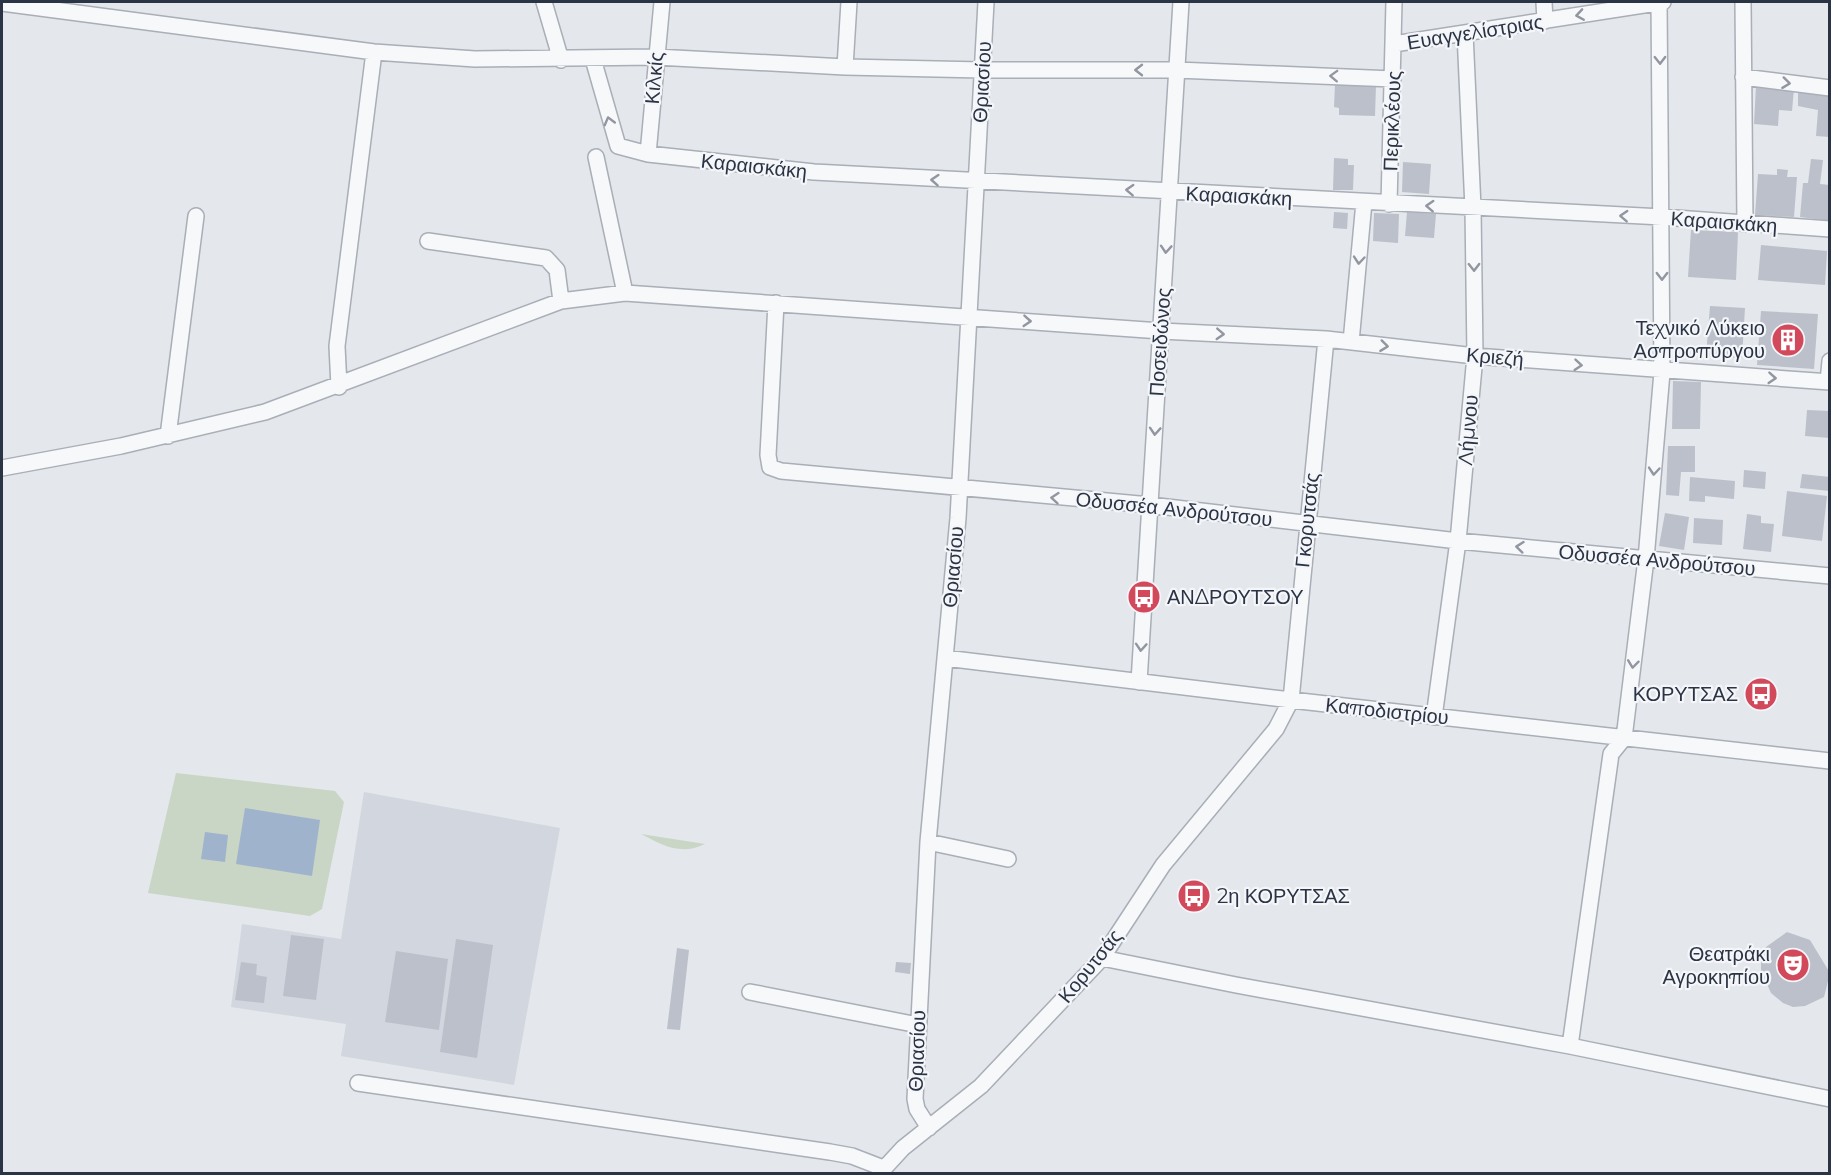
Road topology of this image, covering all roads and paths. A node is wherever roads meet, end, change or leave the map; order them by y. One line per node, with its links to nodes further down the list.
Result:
1 (544, 2): 17 (street)
2 (662, 2): 15 (street, Κιλκίς)
3 (849, 2): 18 (street)
4 (986, 2): 19 (street, Θριασίου)
5 (1182, 2): 20 (street, Ποσειδώνος)
6 (1394, 2): 13 (street, Περικλέους)
7 (1544, 2): 11 (street)
8 (1660, 2): 11 (street, Ευαγγελίστριας, one-way to 11); 32 (street, one-way to 32)
9 (1743, 2): 21 (street)
10 (2, 3): 14 (street)
11 (1545, 21): 12 (street, Ευαγγελίστριας)
12 (1465, 33): 13 (street, Ευαγγελίστριας); 30 (street, Λήμνου)
13 (1394, 44): 22 (street, Περικλέους)
14 (374, 52): 17 (street); 47 (street)
15 (656, 57): 16 (street); 18 (street); 24 (street, Κιλκίς)
16 (593, 59): 17 (street); 24 (street, Καραισκάκη, one-way to 16)
17 (561, 60)
18 (845, 67): 19 (street)
19 (982, 70): 20 (street, one-way to 19); 26 (street, Θριασίου)
20 (1177, 70): 22 (street, one-way to 20); 27 (street, Ποσειδώνος)
21 (1743, 77): 23 (street, one-way to 23); 33 (street)
22 (1393, 78): 29 (street, Περικλέους)
23 (1830, 88)
24 (648, 154): 26 (street, Καραισκάκη, one-way to 24)
25 (596, 157): 36 (street)
26 (976, 183): 27 (street, Καραισκάκη, one-way to 26); 39 (street, Θριασίου)
27 (1170, 192): 28 (street, Καραισκάκη); 40 (street, Ποσειδώνος, one-way to 40)
28 (1364, 202): 29 (street, Καραισκάκη); 42 (street, one-way to 42)
29 (1389, 204): 30 (street, Καραισκάκη, one-way to 29)
30 (1473, 208): 32 (street, Καραισκάκη, one-way to 30); 43 (street, Λήμνου, one-way to 43)
31 (196, 216): 48 (street)
32 (1662, 218): 33 (street, Καραισκάκη); 45 (street, one-way to 45)
33 (1745, 224): 34 (street, Καραισκάκη)
34 (1830, 230)
35 (428, 241): 37 (street)
36 (625, 293): 37 (street, Κριεζή); 38 (street, Κριεζή)
37 (561, 301): 47 (street, Κριεζή)
38 (776, 303): 39 (street, Κριεζή); 50 (street, Οδυσσέα Ανδρούτσου)
39 (969, 317): 40 (street, Κριεζή, one-way to 40); 50 (street, Θριασίου)
40 (1161, 331): 41 (street, Κριεζή, one-way to 41); 51 (street, Ποσειδώνος, one-way to 51)
41 (1326, 339): 42 (street, Κριεζή); 52 (street, Γκορυτσάς)
42 (1351, 342): 43 (street, Κριεζή, one-way to 43)
43 (1475, 356): 45 (street, Κριεζή, one-way to 45); 53 (street, Λήμνου)
44 (1830, 361): 46 (street)
45 (1662, 372): 46 (street, Κριεζή, one-way to 46); 54 (street, one-way to 54)
46 (1829, 382)
47 (339, 387): 48 (street, Κριεζή)
48 (168, 436): 49 (street, Κριεζή)
49 (2, 468)
50 (959, 490): 51 (street, Οδυσσέα Ανδρούτσου, one-way to 50); 56 (street, Θριασίου)
51 (1150, 506): 52 (street, Οδυσσέα Ανδρούτσου); 57 (street, Ποσειδώνος, one-way to 57)
52 (1306, 522): 53 (street, Οδυσσέα Ανδρούτσου); 58 (street, Γκορυτσάς)
53 (1458, 541): 54 (street, Οδυσσέα Ανδρούτσου, one-way to 53); 59 (street, Λήμνου)
54 (1646, 559): 55 (street, Οδυσσέα Ανδρούτσου); 60 (street, one-way to 60)
55 (1830, 576)
56 (945, 658): 57 (street, Καποδιστρίου); 62 (street, Θριασίου)
57 (1139, 682): 58 (street, Καποδιστρίου)
58 (1291, 700): 59 (street, Καποδιστρίου); 64 (street, Κορυτσάς)
59 (1434, 717): 60 (street, Καποδιστρίου)
60 (1624, 738): 61 (street, Καποδιστρίου); 67 (street)
61 (1830, 760)
62 (928, 842): 63 (street); 66 (street, Θριασίου)
63 (1008, 859)
64 (1102, 958): 67 (street); 70 (street, Κορυτσάς)
65 (750, 992): 66 (street)
66 (918, 1025): 70 (street, Θριασίου)
67 (1570, 1046): 69 (street)
68 (358, 1083): 71 (street)
69 (1830, 1099)
70 (929, 1128): 71 (street, Κορυτσάς)
71 (881, 1171)

